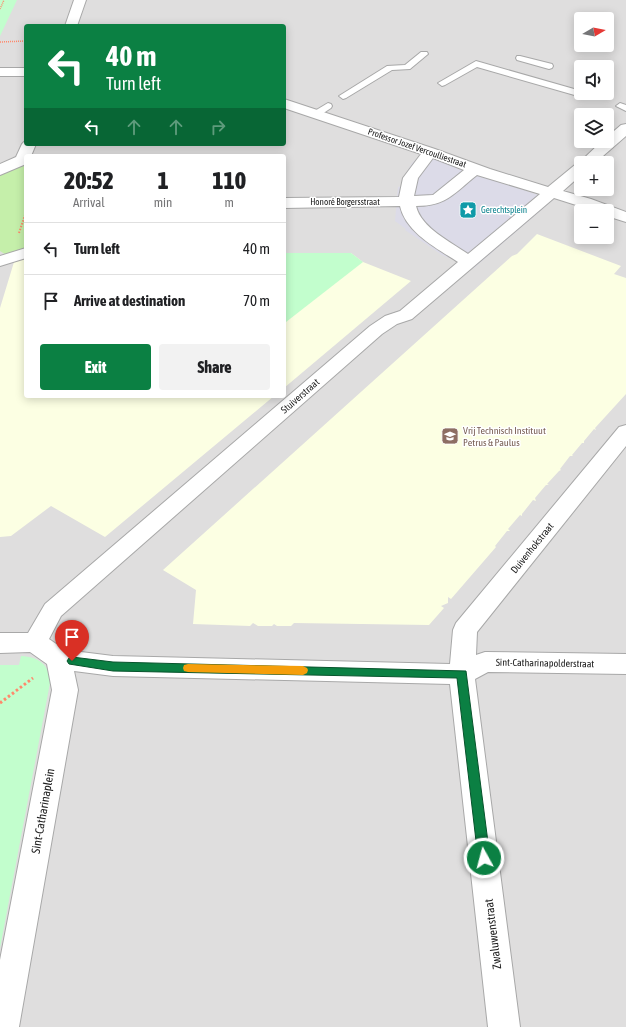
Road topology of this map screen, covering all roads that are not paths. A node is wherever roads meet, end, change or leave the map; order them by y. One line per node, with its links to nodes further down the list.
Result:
1 (80, 0): 2 (street)
2 (72, 24)
3 (424, 54): 12 (lane)
4 (520, 58): 5 (lane)
5 (531, 61): 6 (lane); 9 (lane)
6 (549, 66)
7 (0, 72): 8 (street)
8 (24, 72)
9 (510, 74): 10 (lane); 11 (lane)
10 (442, 83)
11 (574, 92)
12 (343, 96)
13 (286, 103): 15 (street, Professor Jozef Vercoulliestraat)
14 (626, 128): 16 (street)
15 (430, 152): 18 (street, Professor Jozef Vercoulliestraat); 22 (street)
16 (594, 156)
17 (24, 160): 19 (street)
18 (474, 169): 21 (street, Professor Jozef Vercoulliestraat); 22 (street)
19 (0, 170)
20 (574, 173): 21 (street, Stuiverstraat)
21 (550, 194): 24 (street, Professor Jozef Vercoulliestraat); 27 (street, Stuiverstraat)
22 (405, 202): 23 (street, Honoré Borgersstraat); 27 (street)
23 (286, 203)
24 (626, 217)
25 (24, 254): 26 (street)
26 (0, 261)
27 (470, 262): 29 (street, Stuiverstraat)
28 (626, 432): 33 (street, Duivenhokstraat)
29 (35, 642): 30 (street); 31 (street)
30 (0, 643)
31 (59, 659): 33 (street, Sint-Catharinapolderstraat); 34 (street, Sint-Catharinaplein)
32 (626, 664): 33 (street, Sint-Catharinapolderstraat)
33 (462, 674): 35 (street, Zwaluwenstraat)
34 (3, 1027)
35 (504, 1027)

